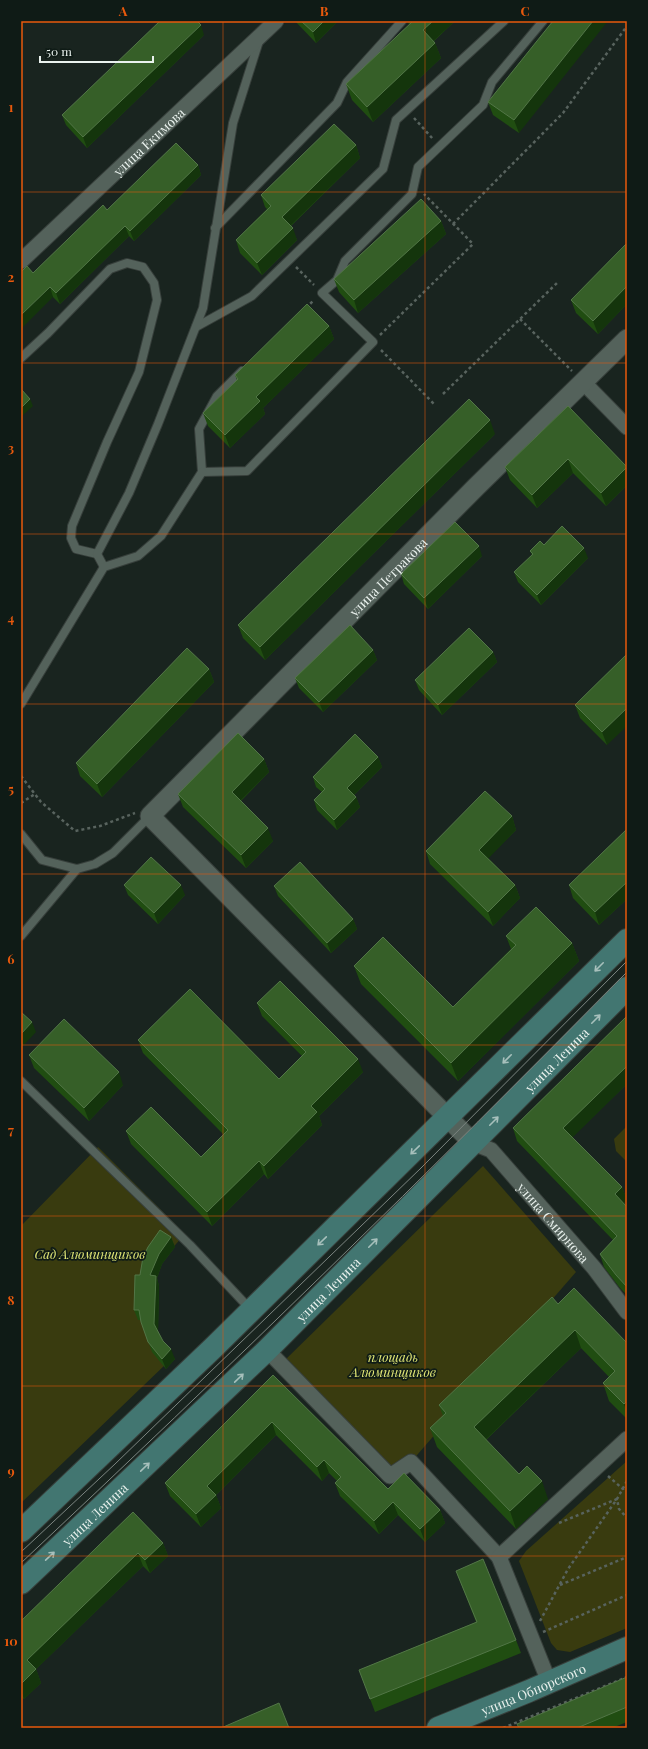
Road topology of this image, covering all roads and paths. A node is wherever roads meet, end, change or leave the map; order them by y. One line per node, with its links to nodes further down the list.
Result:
1 (276, 21): 6 (street, улица Екимова)
2 (402, 21): 11 (lane)
3 (504, 21): 7 (lane)
4 (544, 21): 8 (lane)
5 (627, 26): 10 (path)
6 (260, 35): 11 (lane); 13 (street, улица Екимова)
7 (407, 110): 8 (path); 12 (lane)
8 (440, 147): 9 (lane)
9 (414, 183): 10 (path); 15 (lane)
10 (454, 224): 20 (path)
11 (215, 228): 18 (lane)
12 (289, 260): 15 (path); 18 (lane)
13 (21, 261)
14 (558, 282): 17 (path)
15 (322, 293): 16 (path); 20 (lane)
16 (301, 313)
17 (520, 319): 23 (path); 24 (path)
18 (196, 327): 28 (lane)
19 (627, 339): 23 (street, улица Петракова)
20 (373, 342): 25 (path); 27 (lane)
21 (21, 358): 28 (lane)
22 (251, 362): 27 (lane)
23 (584, 383): 26 (street); 34 (street, улица Петракова)
24 (443, 394)
25 (434, 404)
26 (627, 427)
27 (202, 472): 29 (lane)
28 (97, 554): 29 (lane)
29 (104, 567): 30 (lane)
30 (21, 704)
31 (21, 776): 32 (path)
32 (35, 794): 33 (path); 34 (path)
33 (21, 803)
34 (145, 812): 36 (lane); 41 (street)
35 (21, 834): 36 (lane)
36 (77, 869): 37 (lane)
37 (21, 936)
38 (627, 940): 41 (main road, one-way to 41)
39 (627, 988): 42 (main road, улица Ленина, one-way to 39)
40 (21, 1081): 43 (lane)
41 (449, 1117): 42 (street); 43 (main road, one-way to 43)
42 (473, 1142): 44 (street, улица Смирнова); 45 (main road, улица Ленина, one-way to 42)
43 (251, 1310): 54 (main road)
44 (627, 1312)
45 (267, 1350): 56 (street); 57 (main road, улица Ленина, one-way to 45)
46 (627, 1439): 47 (street)
47 (598, 1466): 50 (path); 56 (street)
48 (627, 1481): 50 (path)
49 (627, 1487): 50 (path)
50 (622, 1490): 51 (path)
51 (617, 1499): 52 (path); 53 (path); 58 (path)
52 (627, 1518)
53 (555, 1524)
54 (21, 1531)
55 (627, 1557): 58 (path)
56 (499, 1558): 60 (street)
57 (21, 1582)
58 (559, 1585): 60 (path)
59 (627, 1595): 60 (path)
60 (531, 1638): 63 (street)
61 (627, 1648): 63 (main road, улица Обнорского)
62 (627, 1677): 65 (path)
63 (549, 1682): 64 (main road, улица Обнорского)
64 (438, 1728)
65 (503, 1728)

